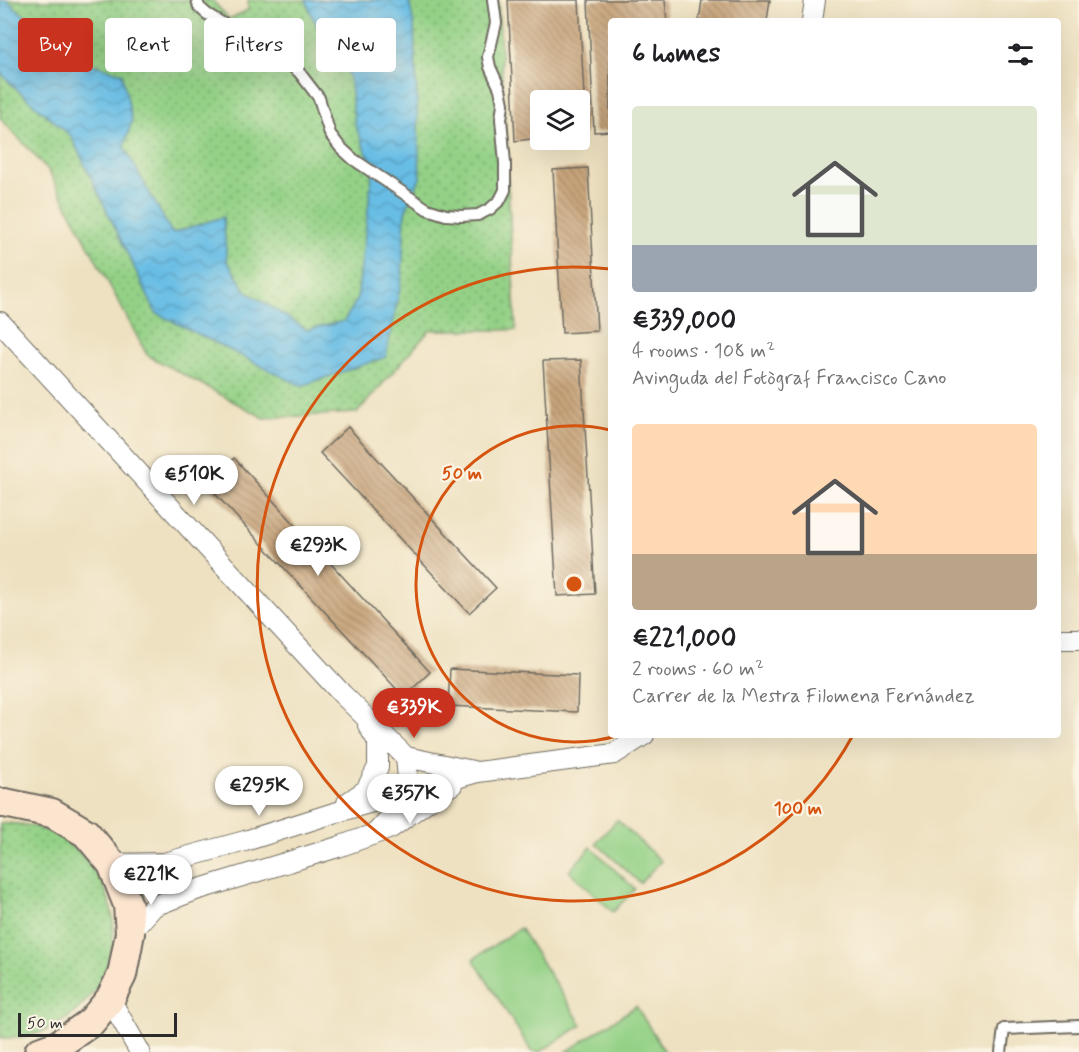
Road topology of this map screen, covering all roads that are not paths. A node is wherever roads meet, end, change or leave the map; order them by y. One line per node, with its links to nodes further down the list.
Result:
1 (198, 0): 2 (lane)
2 (493, 0)
3 (815, 0): 4 (street)
4 (812, 18)
5 (0, 321): 8 (street)
6 (1061, 639): 7 (street)
7 (1079, 639)
8 (363, 715): 10 (street); 14 (street)
9 (639, 738): 11 (street)
10 (406, 757): 11 (street); 12 (street)
11 (478, 772): 12 (street); 15 (street)
12 (410, 790): 14 (street); 15 (street)
13 (0, 803): 16 (street)
14 (334, 813): 16 (street)
15 (384, 830): 17 (street)
16 (112, 864): 17 (street)
17 (130, 933): 18 (street)
18 (110, 999): 20 (street); 21 (street)
19 (1079, 1026): 22 (lane)
20 (57, 1050)
21 (140, 1052)
22 (1001, 1052)

